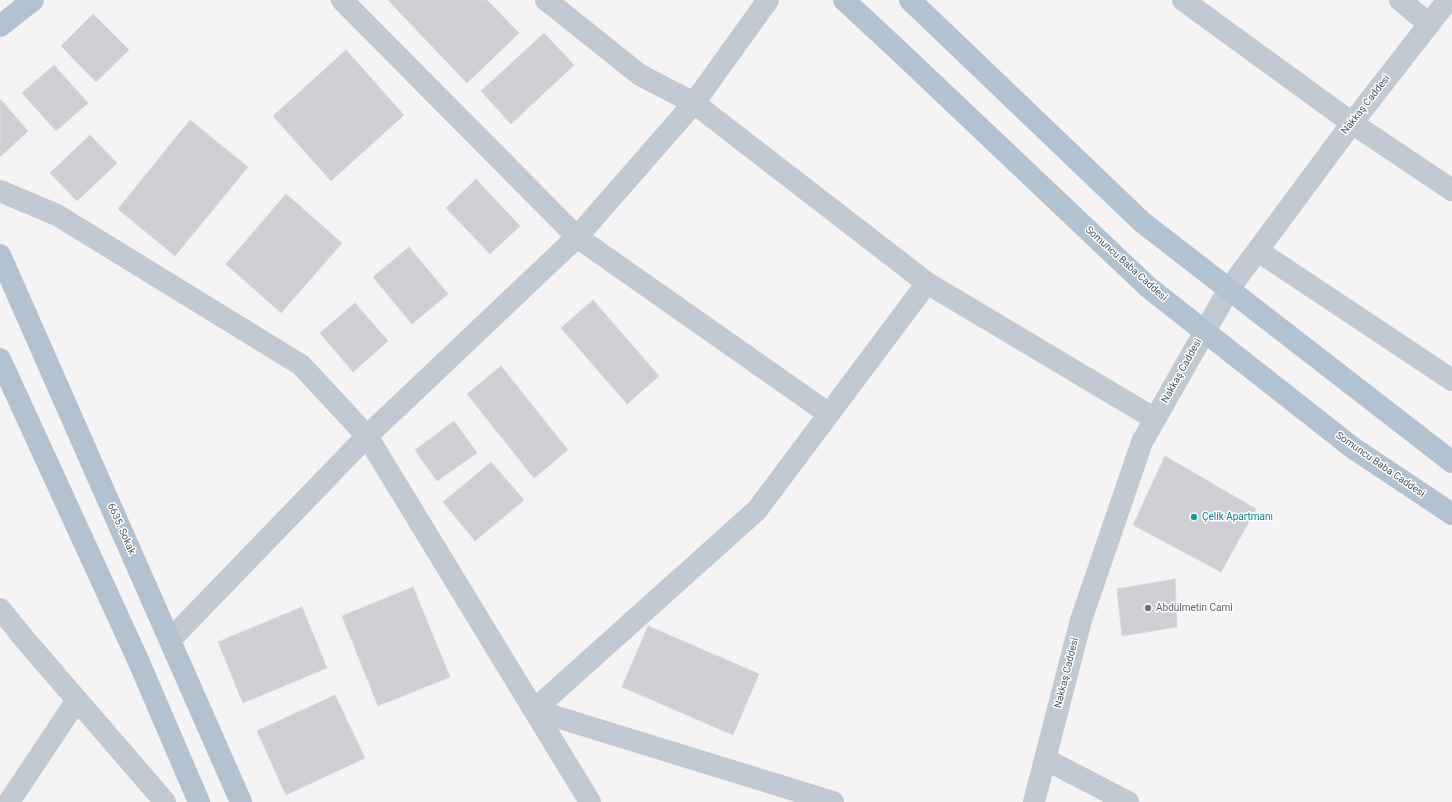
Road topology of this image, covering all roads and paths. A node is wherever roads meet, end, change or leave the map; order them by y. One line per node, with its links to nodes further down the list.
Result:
1 (33, 0): 11 (main road)
2 (342, 0): 16 (street)
3 (546, 0): 12 (street)
4 (768, 0): 12 (street)
5 (844, 0): 21 (main road, Somuncu Baba Caddesi)
6 (910, 0): 20 (main road)
7 (1183, 0): 13 (street)
8 (1400, 0): 10 (street)
9 (1448, 0): 10 (street, Nakkaş Caddesi)
10 (1429, 24): 13 (street, Nakkaş Caddesi)
11 (0, 26)
12 (694, 104): 16 (street); 19 (street)
13 (1352, 123): 14 (street); 17 (street, Nakkaş Caddesi)
14 (1452, 190)
15 (0, 191): 26 (street)
16 (577, 237): 24 (street); 26 (street)
17 (1258, 251): 20 (street, Nakkaş Caddesi); 23 (street)
18 (0, 255): 30 (main road, 6635. Sokak)
19 (927, 283): 24 (street); 25 (street)
20 (1229, 289): 21 (street, Nakkaş Caddesi); 27 (main road)
21 (1204, 331): 25 (street, Nakkaş Caddesi); 28 (main road, Somuncu Baba Caddesi)
22 (0, 359): 36 (main road)
23 (1452, 380)
24 (829, 414): 32 (street)
25 (1155, 419): 33 (street, Nakkaş Caddesi)
26 (367, 436): 30 (street); 32 (street)
27 (1452, 462)
28 (1452, 514)
29 (0, 609): 31 (street)
30 (170, 640): 37 (main road, 6635. Sokak)
31 (77, 700): 34 (street); 35 (street)
32 (534, 710): 38 (street); 39 (street)
33 (1045, 759): 40 (street, Nakkaş Caddesi); 41 (street)
34 (9, 802)
35 (165, 802)
36 (200, 802)
37 (242, 802)
38 (590, 802)
39 (833, 802)
40 (1034, 802)
41 (1128, 802)

